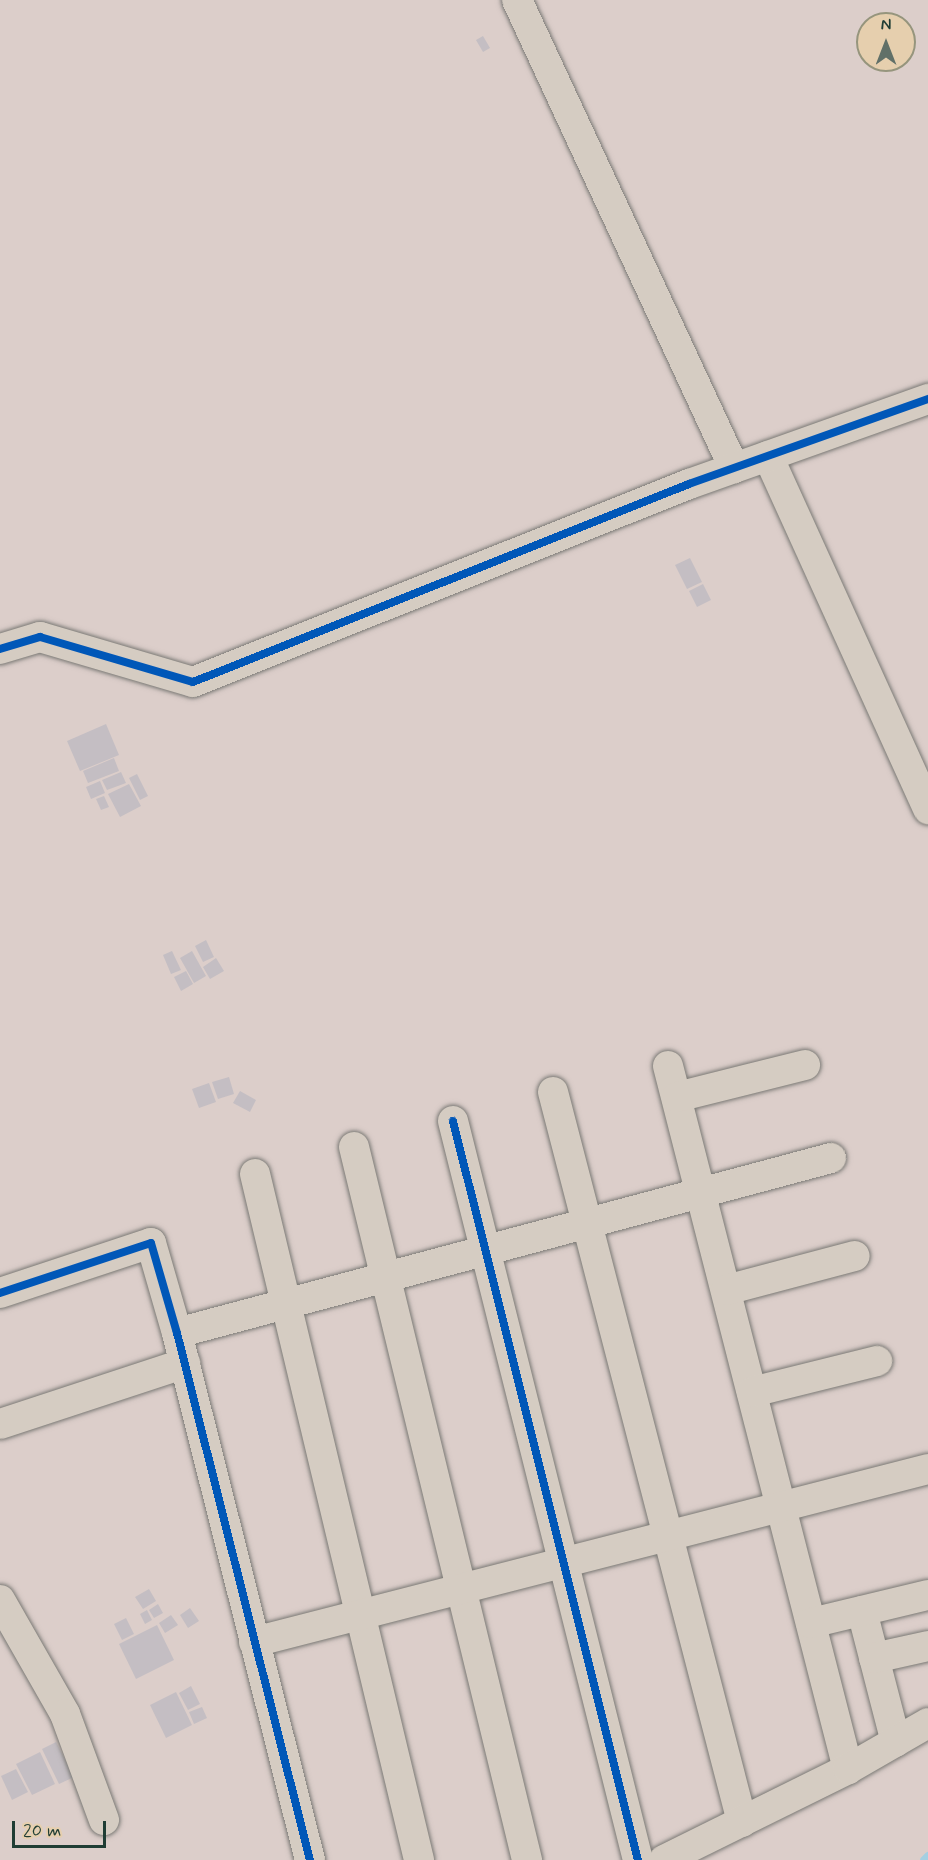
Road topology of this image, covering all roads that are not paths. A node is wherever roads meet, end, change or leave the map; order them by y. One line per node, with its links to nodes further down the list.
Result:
1 (517, 0): 4 (street)
2 (928, 399): 3 (street)
3 (768, 456): 4 (street); 6 (street)
4 (734, 468): 5 (street)
5 (0, 649)
6 (928, 809)
7 (805, 1065): 10 (street)
8 (668, 1066): 10 (street)
9 (553, 1092): 16 (street)
10 (676, 1097): 15 (street)
11 (453, 1121): 17 (street)
12 (354, 1147): 19 (street)
13 (831, 1158): 15 (street)
14 (255, 1174): 22 (street)
15 (701, 1192): 16 (street); 20 (street)
16 (587, 1222): 17 (street); 30 (street)
17 (486, 1250): 19 (street); 31 (street)
18 (855, 1256): 20 (street)
19 (385, 1277): 22 (street); 32 (street)
20 (726, 1290): 26 (street)
21 (0, 1293): 23 (street)
22 (286, 1304): 23 (street); 36 (street)
23 (177, 1333): 25 (street)
24 (877, 1361): 26 (street)
25 (185, 1363): 27 (street); 38 (street)
26 (752, 1392): 29 (street)
27 (0, 1424)
28 (928, 1469): 29 (street)
29 (782, 1509): 30 (street); 37 (street)
30 (668, 1537): 31 (street); 45 (street)
31 (564, 1563): 32 (street); 49 (street)
32 (461, 1589): 36 (street); 48 (street)
33 (928, 1595): 35 (street)
34 (0, 1600): 44 (street)
35 (862, 1611): 37 (street); 40 (street)
36 (361, 1615): 38 (street); 47 (street)
37 (811, 1623): 43 (street)
38 (254, 1642): 46 (street)
39 (928, 1646): 40 (street)
40 (874, 1659): 42 (street)
41 (928, 1723): 42 (street)
42 (896, 1742): 43 (street)
43 (848, 1769): 45 (street)
44 (104, 1820)
45 (742, 1822): 50 (street)
46 (310, 1860)
47 (419, 1860)
48 (527, 1860)
49 (638, 1860)
50 (664, 1860)

